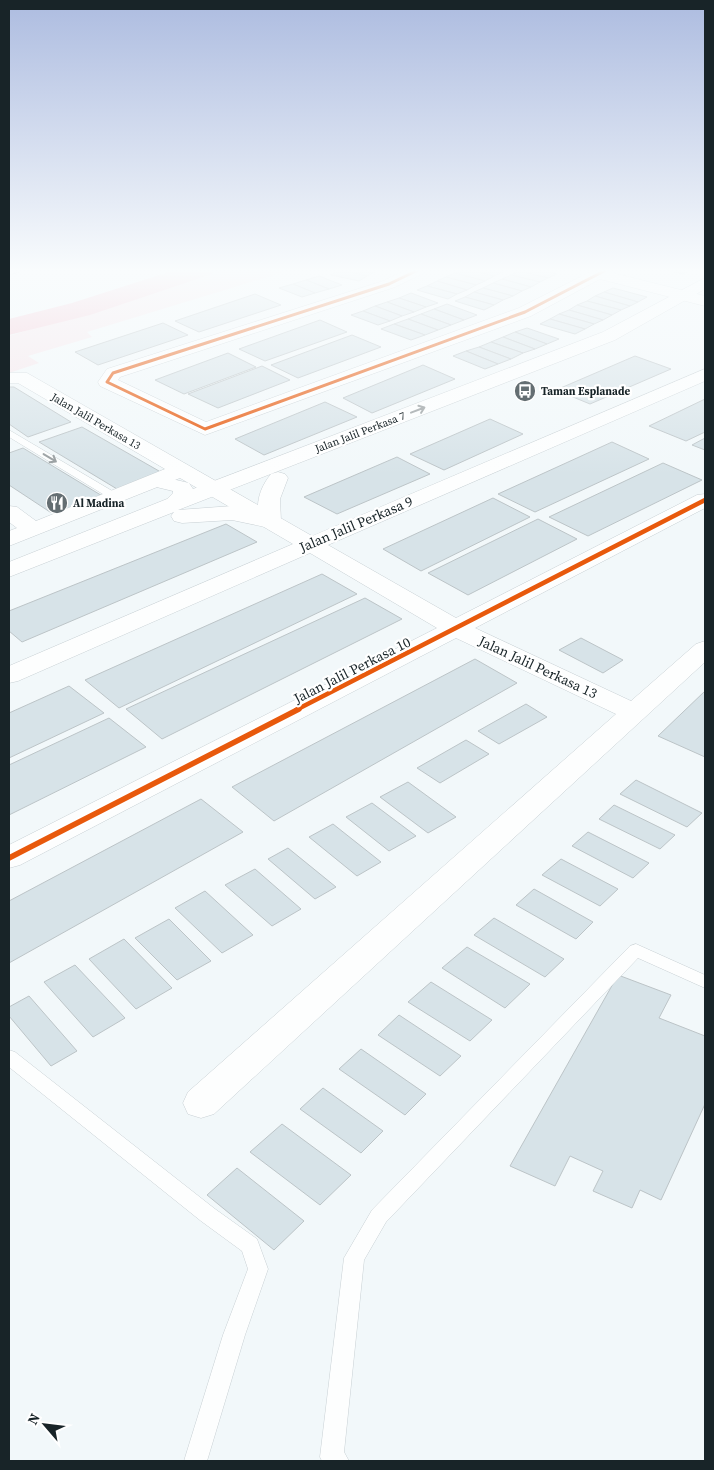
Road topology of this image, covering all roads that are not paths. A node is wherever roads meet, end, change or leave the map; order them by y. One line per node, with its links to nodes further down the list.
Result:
1 (223, 338): 2 (street)
2 (455, 338)
3 (605, 338): 8 (street, Jalan Jalil Perkasa 7, one-way to 3)
4 (634, 338): 10 (street, Jalan Jalil Perkasa 7)
5 (705, 374): 20 (street, Jalan Jalil Perkasa 9)
6 (9, 378): 9 (street, Jalan Jalil Perkasa 13)
7 (9, 433): 13 (lane, one-way to 13)
8 (258, 471): 9 (street); 12 (street, Jalan Jalil Perkasa 7)
9 (186, 473): 11 (street); 12 (street, Jalan Jalil Perkasa 13)
10 (278, 478): 12 (street, Jalan Jalil Perkasa 7); 17 (street)
11 (154, 481): 13 (street); 15 (street)
12 (221, 493): 15 (street, Jalan Jalil Perkasa 7); 17 (street, Jalan Jalil Perkasa 13)
13 (115, 497): 18 (street)
14 (705, 500): 23 (street, Jalan Jalil Perkasa 10)
15 (179, 510): 17 (street); 21 (street, Jalan Jalil Perkasa 7); 22 (street, Jalan Jalil Perkasa 7)
16 (9, 512): 18 (street)
17 (270, 521): 20 (street, Jalan Jalil Perkasa 13)
18 (33, 530): 19 (street)
19 (9, 539)
20 (310, 544): 23 (street, Jalan Jalil Perkasa 13); 25 (street, Jalan Jalil Perkasa 9)
21 (9, 570)
22 (9, 586)
23 (457, 629): 26 (street, Jalan Jalil Perkasa 13); 27 (street, Jalan Jalil Perkasa 10)
24 (705, 649): 26 (street)
25 (9, 675)
26 (634, 713): 30 (street)
27 (9, 858)
28 (705, 982): 32 (lane)
29 (9, 1057): 31 (lane)
30 (201, 1103)
31 (196, 1461)
32 (336, 1461)

